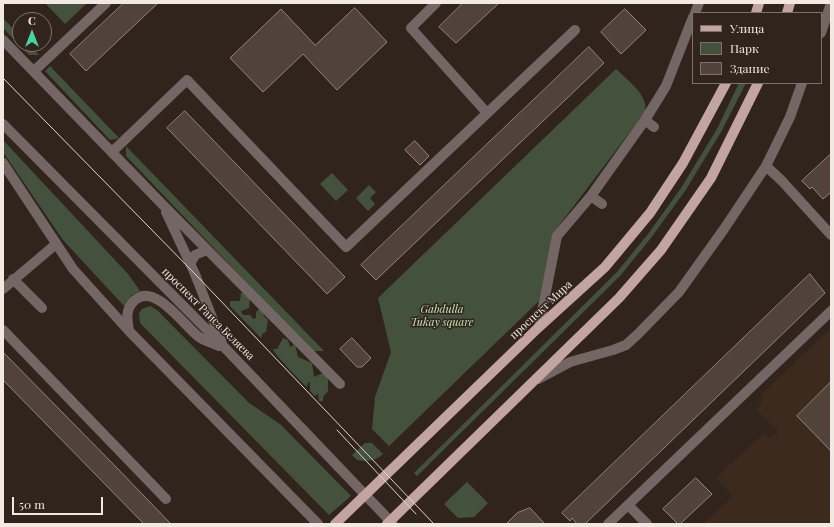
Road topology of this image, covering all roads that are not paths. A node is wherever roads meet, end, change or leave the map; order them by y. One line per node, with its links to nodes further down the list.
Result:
1 (106, 3): 8 (street)
2 (436, 3): 12 (street)
3 (831, 3): 6 (street)
4 (692, 20): 13 (street)
5 (575, 30): 12 (street)
6 (822, 30)
7 (3, 40): 8 (street)
8 (34, 71): 16 (street)
9 (725, 84): 30 (main road, проспект Мира)
10 (758, 84): 34 (main road)
11 (802, 84): 18 (street)
12 (487, 113): 16 (street)
13 (645, 120): 15 (street); 19 (street)
14 (3, 124): 33 (street, проспект Раиса Беляева)
15 (654, 127)
16 (112, 152): 21 (street)
17 (3, 163): 23 (street)
18 (766, 166): 22 (street); 34 (street)
19 (591, 196): 20 (street); 30 (street)
20 (602, 204)
21 (162, 205): 24 (street); 25 (street)
22 (830, 233)
23 (56, 244): 26 (street); 32 (street)
24 (207, 250): 25 (street); 35 (street)
25 (190, 264): 33 (street)
26 (13, 279): 27 (street); 28 (street)
27 (3, 289)
28 (42, 308)
29 (831, 311): 38 (street)
30 (539, 327): 36 (main road, проспект Мира)
31 (3, 330): 37 (street)
32 (129, 331): 33 (street); 40 (street)
33 (225, 348): 36 (street, проспект Раиса Беляева)
34 (537, 380): 39 (main road)
35 (340, 384)
36 (365, 495): 39 (street, проспект Раиса Беляева); 41 (main road, проспект Мира)
37 (166, 499)
38 (628, 505): 42 (street); 43 (street)
39 (390, 523)
40 (318, 524)
41 (334, 524)
42 (608, 524)
43 (647, 524)

